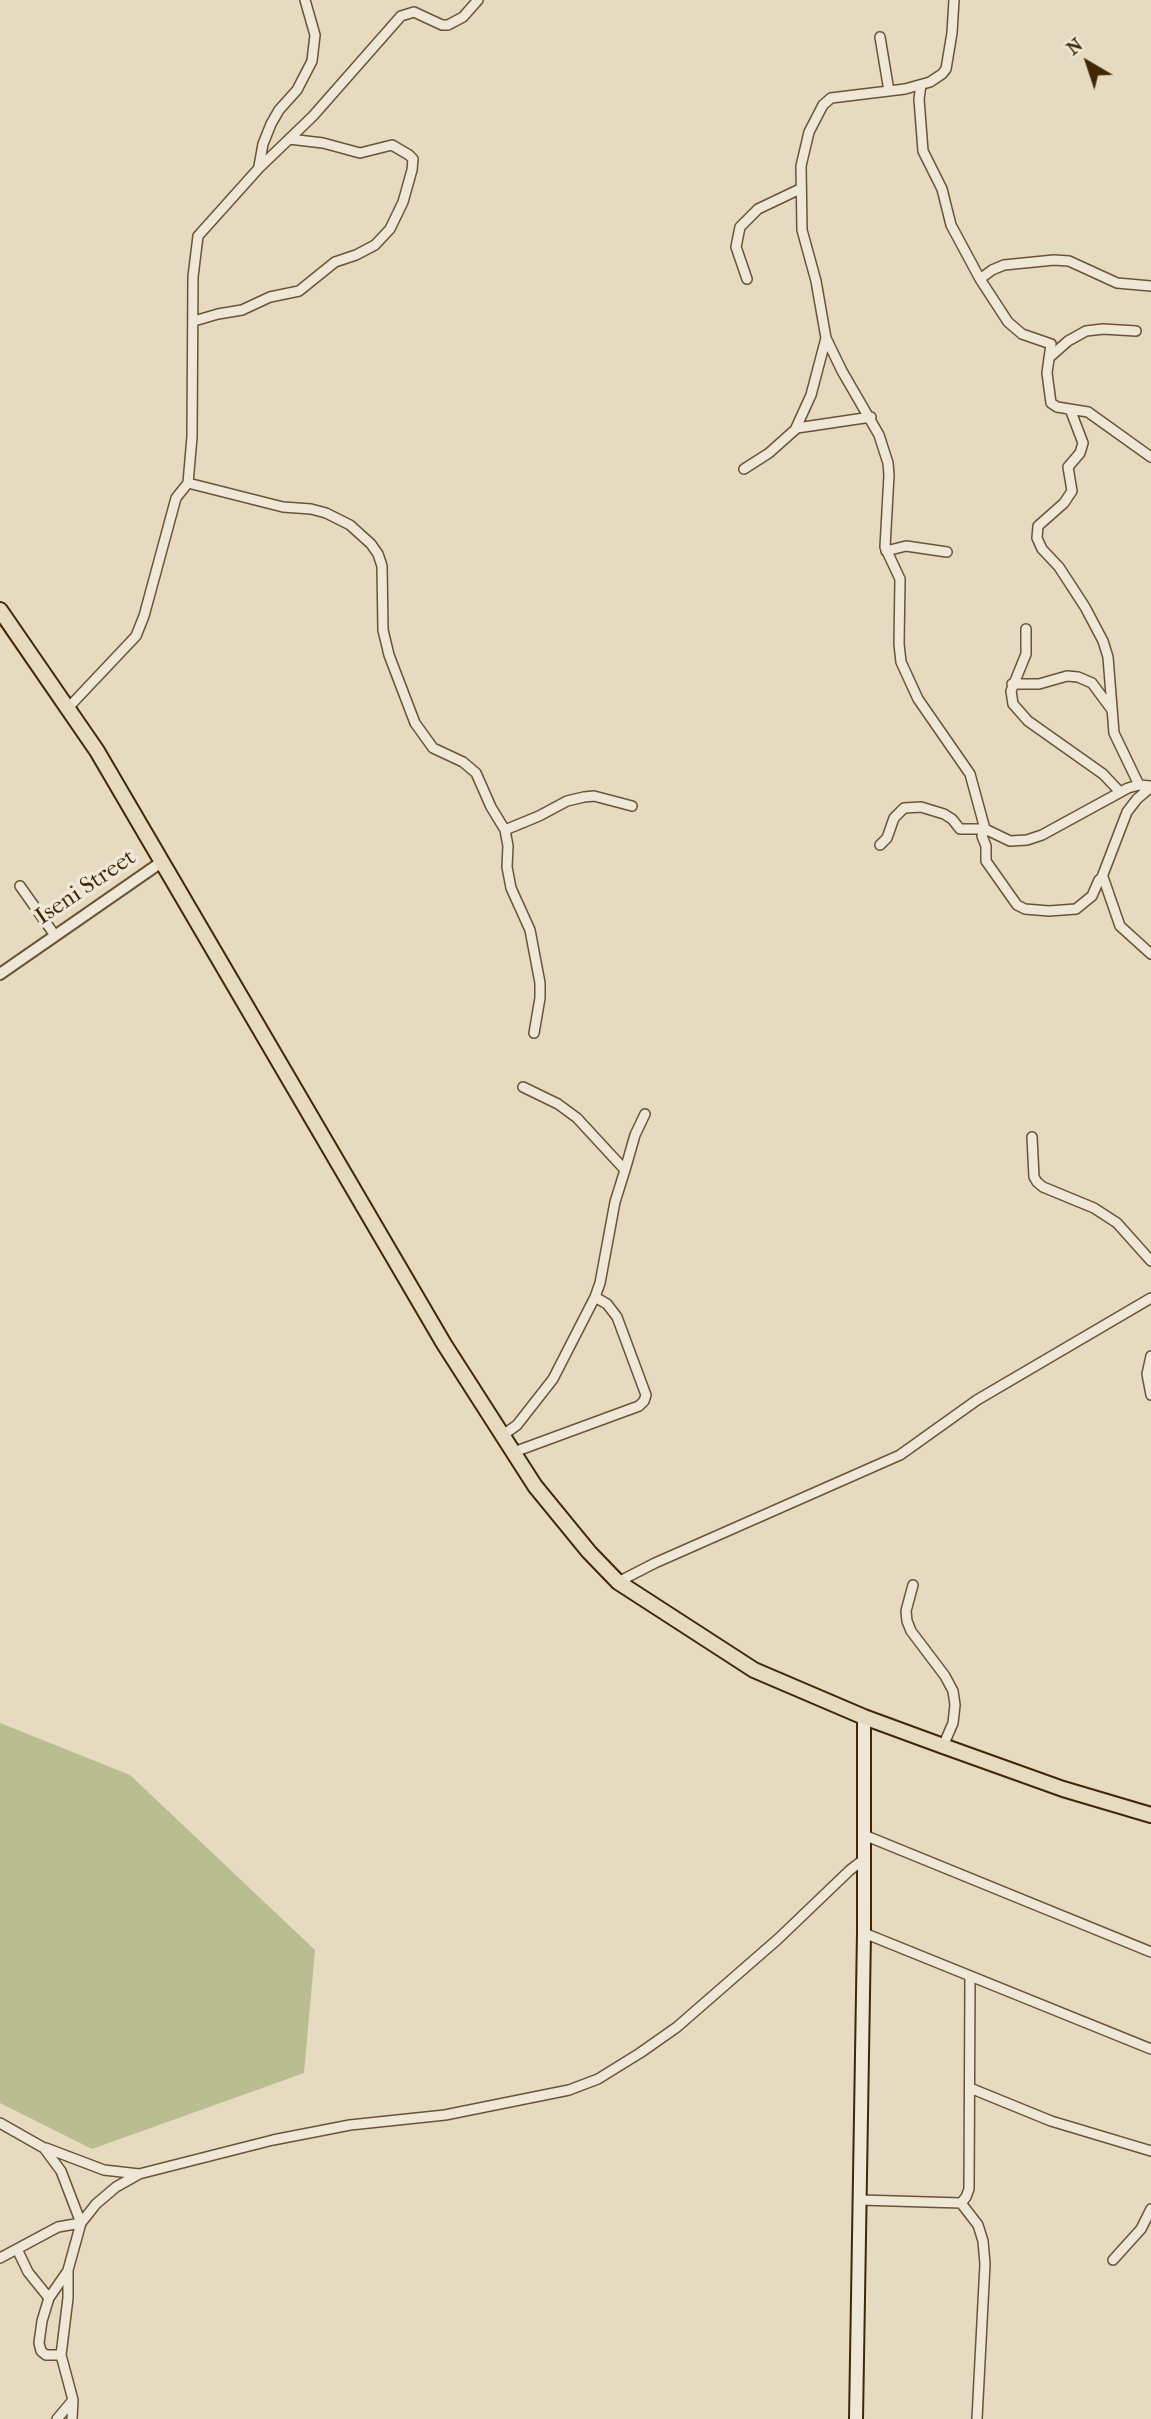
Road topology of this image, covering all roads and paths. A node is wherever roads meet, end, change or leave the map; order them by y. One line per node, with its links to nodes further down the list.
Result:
1 (305, 0): 10 (street)
2 (478, 0): 9 (street)
3 (954, 0): 5 (street)
4 (880, 37): 7 (street)
5 (921, 85): 6 (street); 8 (street)
6 (905, 89): 7 (street); 8 (street)
7 (889, 91): 11 (street)
8 (919, 99): 13 (street)
9 (289, 139): 10 (street); 15 (street)
10 (259, 168): 15 (street)
11 (800, 189): 12 (street); 17 (street)
12 (747, 279)
13 (980, 279): 14 (street); 18 (street)
14 (1151, 286)
15 (194, 321): 24 (street)
16 (1136, 331): 18 (street)
17 (826, 338): 20 (street); 21 (street)
18 (1050, 357): 19 (street)
19 (1070, 409): 22 (street); 31 (street)
20 (871, 417): 21 (street); 25 (street)
21 (795, 430): 23 (street)
22 (1151, 457)
23 (744, 469)
24 (188, 483): 30 (street); 36 (street)
25 (886, 551): 26 (street); 37 (street)
26 (947, 552)
27 (0, 610): 30 (highway)
28 (1026, 629): 29 (street)
29 (1012, 684): 31 (street); 34 (street)
30 (68, 708): 39 (highway)
31 (1112, 710): 32 (street)
32 (1139, 785): 33 (street); 34 (street)
33 (1151, 787): 40 (street)
34 (1120, 792): 37 (street)
35 (632, 806): 36 (street)
36 (505, 830): 45 (street)
37 (985, 830): 38 (street); 40 (street)
38 (880, 845)
39 (163, 861): 42 (street, Iseni Street); 55 (highway)
40 (1102, 877): 43 (street)
41 (20, 886): 42 (street)
42 (54, 934): 44 (street, Iseni Street)
43 (1151, 954)
44 (0, 974)
45 (534, 1033)
46 (523, 1087): 49 (street)
47 (645, 1114): 49 (street)
48 (1032, 1137): 50 (street)
49 (625, 1170): 51 (street)
50 (1151, 1261)
51 (595, 1297): 55 (street); 56 (street)
52 (1151, 1298): 57 (street)
53 (1151, 1356): 54 (street)
54 (1151, 1395)
55 (503, 1435): 56 (highway)
56 (514, 1452): 57 (highway)
57 (618, 1582): 59 (highway)
58 (913, 1585): 60 (street)
59 (864, 1717): 60 (highway); 62 (main road)
60 (943, 1746): 61 (highway)
61 (1151, 1815)
62 (864, 1835): 63 (main road); 65 (street)
63 (863, 1860): 64 (main road); 72 (street)
64 (864, 1933): 66 (street); 73 (main road)
65 (1151, 1952)
66 (970, 1976): 67 (street); 68 (street)
67 (1151, 2049)
68 (970, 2088): 71 (street); 74 (street)
69 (0, 2123): 70 (street)
70 (44, 2148): 72 (street); 76 (street)
71 (1151, 2151)
72 (139, 2174): 76 (street)
73 (860, 2200): 74 (street); 86 (main road)
74 (961, 2203): 87 (street)
75 (1151, 2209): 79 (street)
76 (81, 2223): 77 (street); 80 (street)
77 (17, 2249): 78 (street); 81 (street)
78 (0, 2258)
79 (1113, 2260)
80 (68, 2270): 81 (street); 82 (street)
81 (49, 2298): 82 (street)
82 (61, 2355): 83 (street)
83 (73, 2400): 84 (street); 85 (street)
84 (57, 2419)
85 (72, 2419)
86 (856, 2419)
87 (976, 2419)

